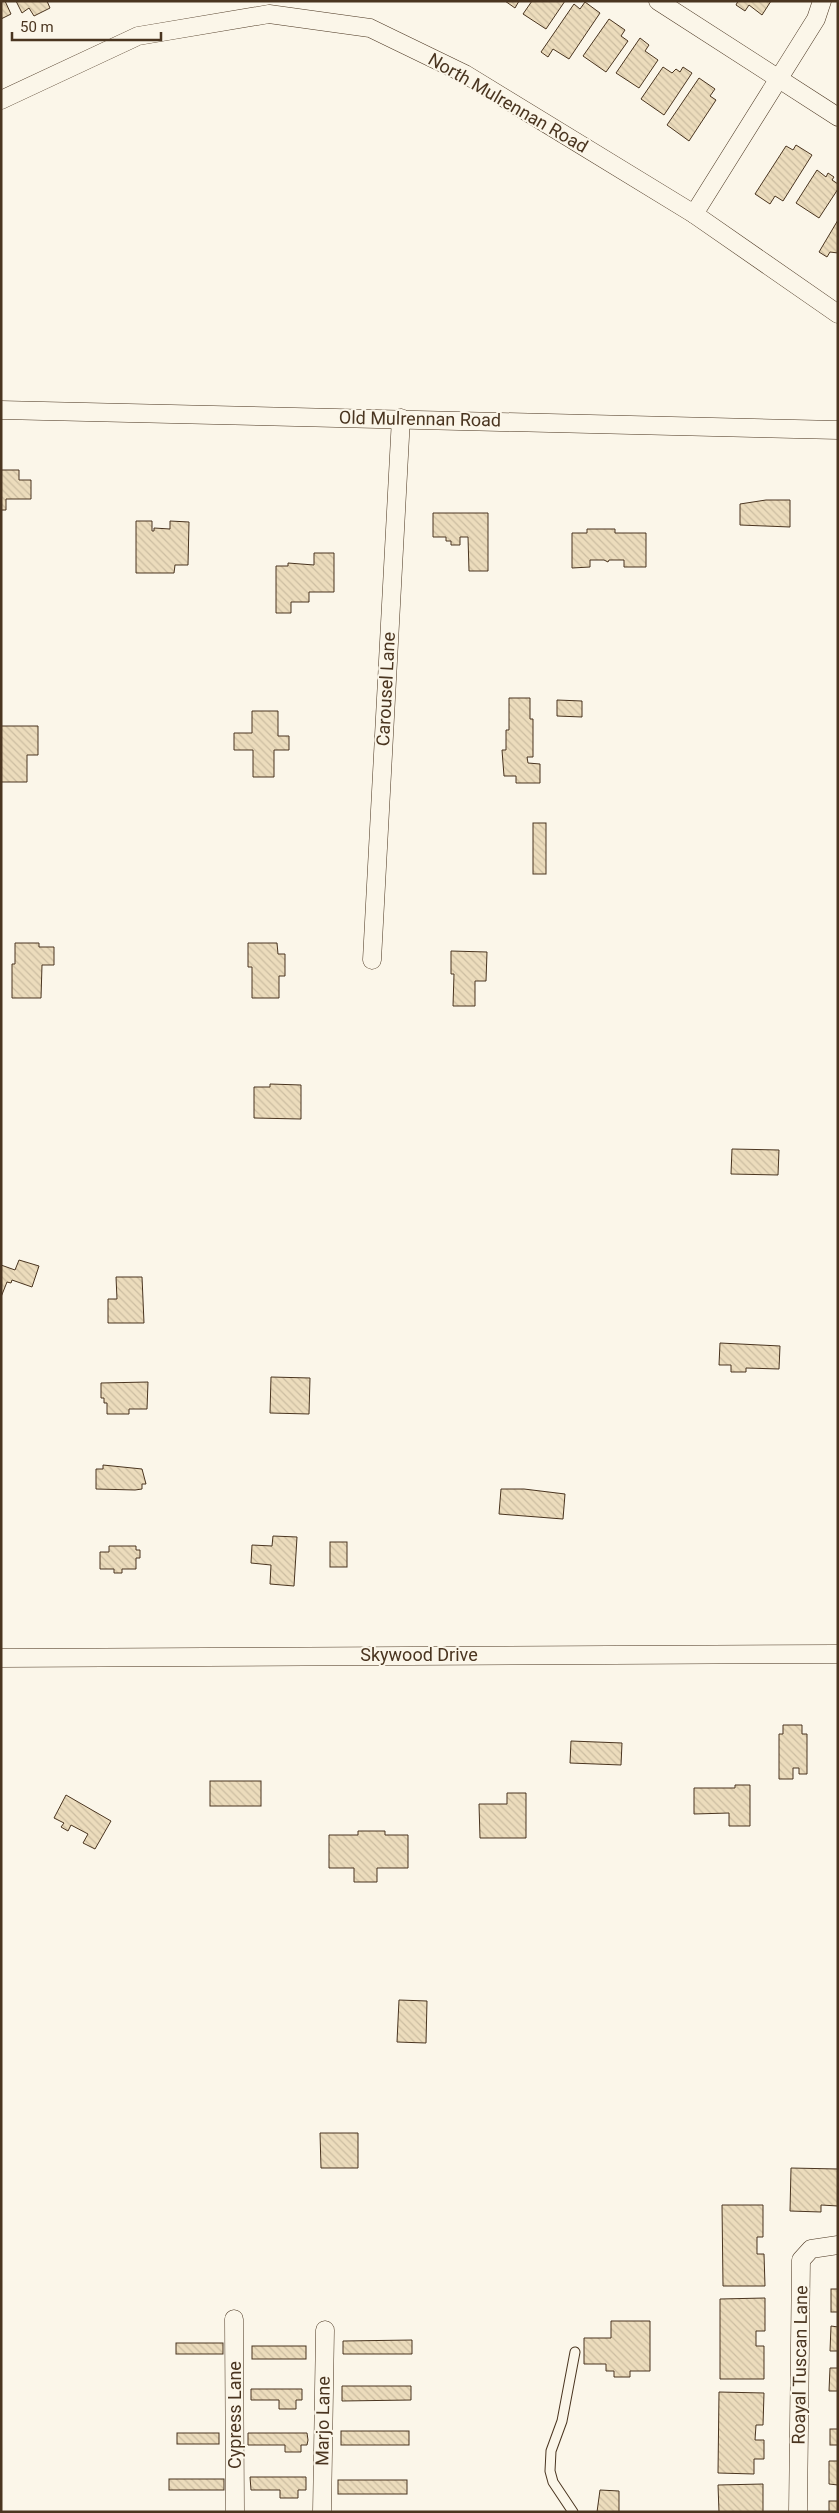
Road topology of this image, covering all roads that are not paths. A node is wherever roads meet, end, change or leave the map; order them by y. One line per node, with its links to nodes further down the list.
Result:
1 (658, 1): 3 (street)
2 (822, 1): 3 (street)
3 (778, 80): 5 (street); 6 (street)
4 (1, 100): 6 (street, North Mulrennan Road)
5 (838, 117)
6 (694, 214): 7 (street, North Mulrennan Road)
7 (838, 314)
8 (1, 410): 9 (street, Old Mulrennan Road)
9 (401, 418): 10 (street, Old Mulrennan Road); 11 (street, Carousel Lane)
10 (838, 430)
11 (372, 960)
12 (838, 1654): 13 (street, Skywood Drive)
13 (1, 1658)
14 (838, 2245): 21 (street, Roayal Tuscan Lane)
15 (234, 2319): 18 (street, Cypress Lane)
16 (324, 2330): 19 (street, Marjo Lane)
17 (575, 2352): 20 (lane)
18 (235, 2512)
19 (322, 2512)
20 (572, 2512)
21 (798, 2512)

